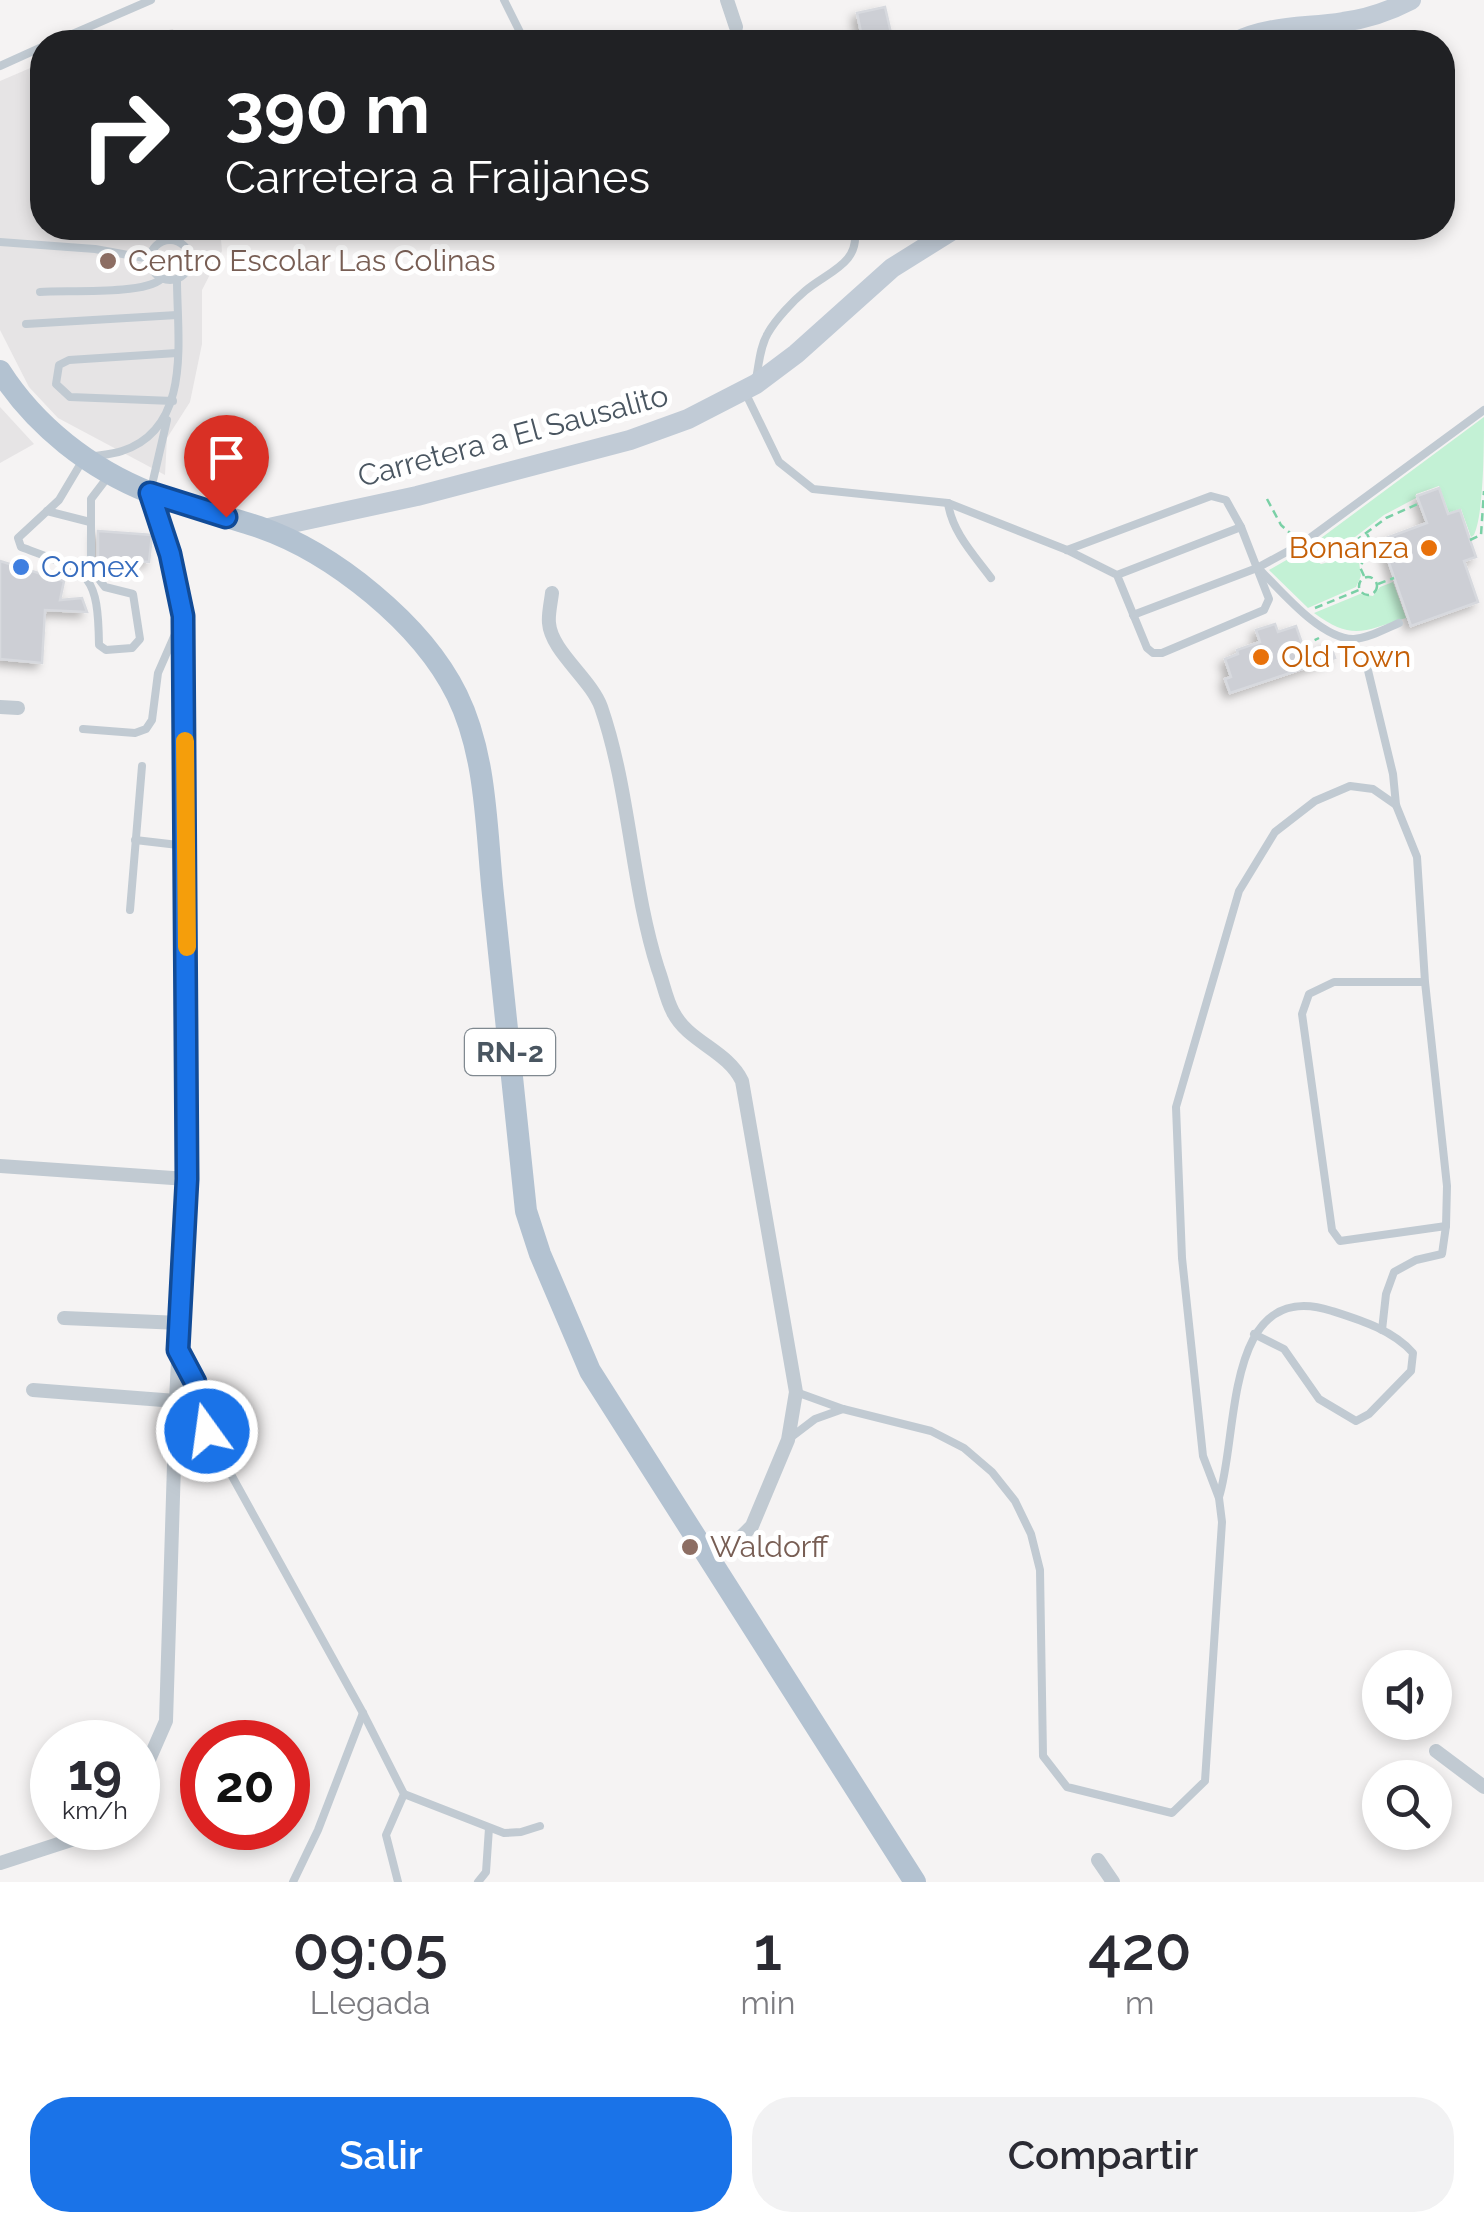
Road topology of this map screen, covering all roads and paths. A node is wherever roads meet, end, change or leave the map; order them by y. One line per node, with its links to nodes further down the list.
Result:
1 (152, 0): 5 (lane)
2 (504, 0): 6 (lane)
3 (728, 0): 7 (street)
4 (1411, 0): 8 (street)
5 (82, 30)
6 (519, 30)
7 (738, 30)
8 (1266, 30)
9 (30, 53): 10 (lane)
10 (0, 66)
11 (857, 240): 22 (lane)
12 (937, 240): 22 (street, Carretera a El Sausalito)
13 (0, 242): 14 (lane)
14 (150, 259): 15 (lane); 16 (lane)
15 (161, 279): 16 (lane); 17 (lane)
16 (177, 280): 18 (lane)
17 (40, 292)
18 (177, 315): 19 (lane); 20 (lane)
19 (26, 324)
20 (177, 353): 23 (lane); 23 (lane)
21 (3, 383): 26 (main road, RN-2)
22 (750, 387): 31 (lane); 36 (street, Carretera a El Sausalito)
23 (173, 401): 25 (lane)
24 (1484, 410): 39 (lane)
25 (168, 415): 26 (lane); 29 (lane)
26 (84, 458): 27 (main road, RN-2); 33 (lane)
27 (112, 474): 29 (main road, RN-2); 34 (lane)
28 (1484, 491): 38 (path)
29 (150, 493): 36 (main road, RN-2); 51 (street)
30 (1267, 499): 39 (path)
31 (948, 503): 40 (lane); 43 (lane)
32 (1420, 504): 37 (path)
33 (47, 512): 34 (lane); 34 (lane)
34 (90, 522)
35 (1241, 527): 40 (lane); 41 (lane); 42 (lane)
36 (264, 529): 77 (main road, RN-2)
37 (1366, 532): 39 (path); 44 (path)
38 (1470, 540)
39 (1302, 543): 41 (lane)
40 (1067, 550): 42 (lane)
41 (1258, 568): 49 (lane); 50 (lane); 50 (lane)
42 (1117, 575): 50 (lane)
43 (991, 578)
44 (1364, 578): 46 (path); 47 (path)
45 (1394, 578): 46 (path)
46 (1376, 584): 47 (path)
47 (1360, 590): 49 (path)
48 (552, 593): 72 (street)
49 (1304, 613): 52 (lane)
50 (1133, 615)
51 (183, 616): 56 (lane); 60 (street)
52 (1399, 624)
53 (1365, 658): 58 (lane)
54 (0, 707): 55 (street)
55 (18, 708)
56 (82, 729)
57 (142, 766): 59 (lane)
58 (1396, 805): 62 (lane); 76 (lane)
59 (134, 840): 60 (lane); 61 (lane)
60 (187, 846): 64 (street)
61 (130, 910)
62 (1425, 982): 65 (lane); 65 (lane)
63 (0, 1166): 64 (street)
64 (187, 1179): 67 (street)
65 (1446, 1226): 68 (lane)
66 (64, 1318): 67 (street)
67 (180, 1323): 70 (street)
68 (1382, 1330): 69 (lane); 69 (lane)
69 (1254, 1334): 76 (lane)
70 (178, 1350): 73 (street); 78 (lane)
71 (34, 1390): 73 (street)
72 (796, 1392): 74 (lane); 75 (street)
73 (176, 1401): 79 (street)
74 (843, 1409): 75 (lane); 76 (lane)
75 (788, 1440): 77 (street)
76 (1219, 1498)
77 (706, 1553): 91 (main road, RN-2)
78 (363, 1712): 82 (lane); 88 (lane)
79 (160, 1735)
80 (1436, 1750): 81 (street)
81 (1484, 1788)
82 (404, 1794): 84 (lane); 89 (lane)
83 (540, 1826): 84 (lane)
84 (490, 1828): 90 (lane)
85 (40, 1850): 87 (street)
86 (1098, 1860): 92 (street)
87 (0, 1863)
88 (293, 1882)
89 (398, 1882)
90 (478, 1882)
91 (914, 1882)
92 (1113, 1882)

